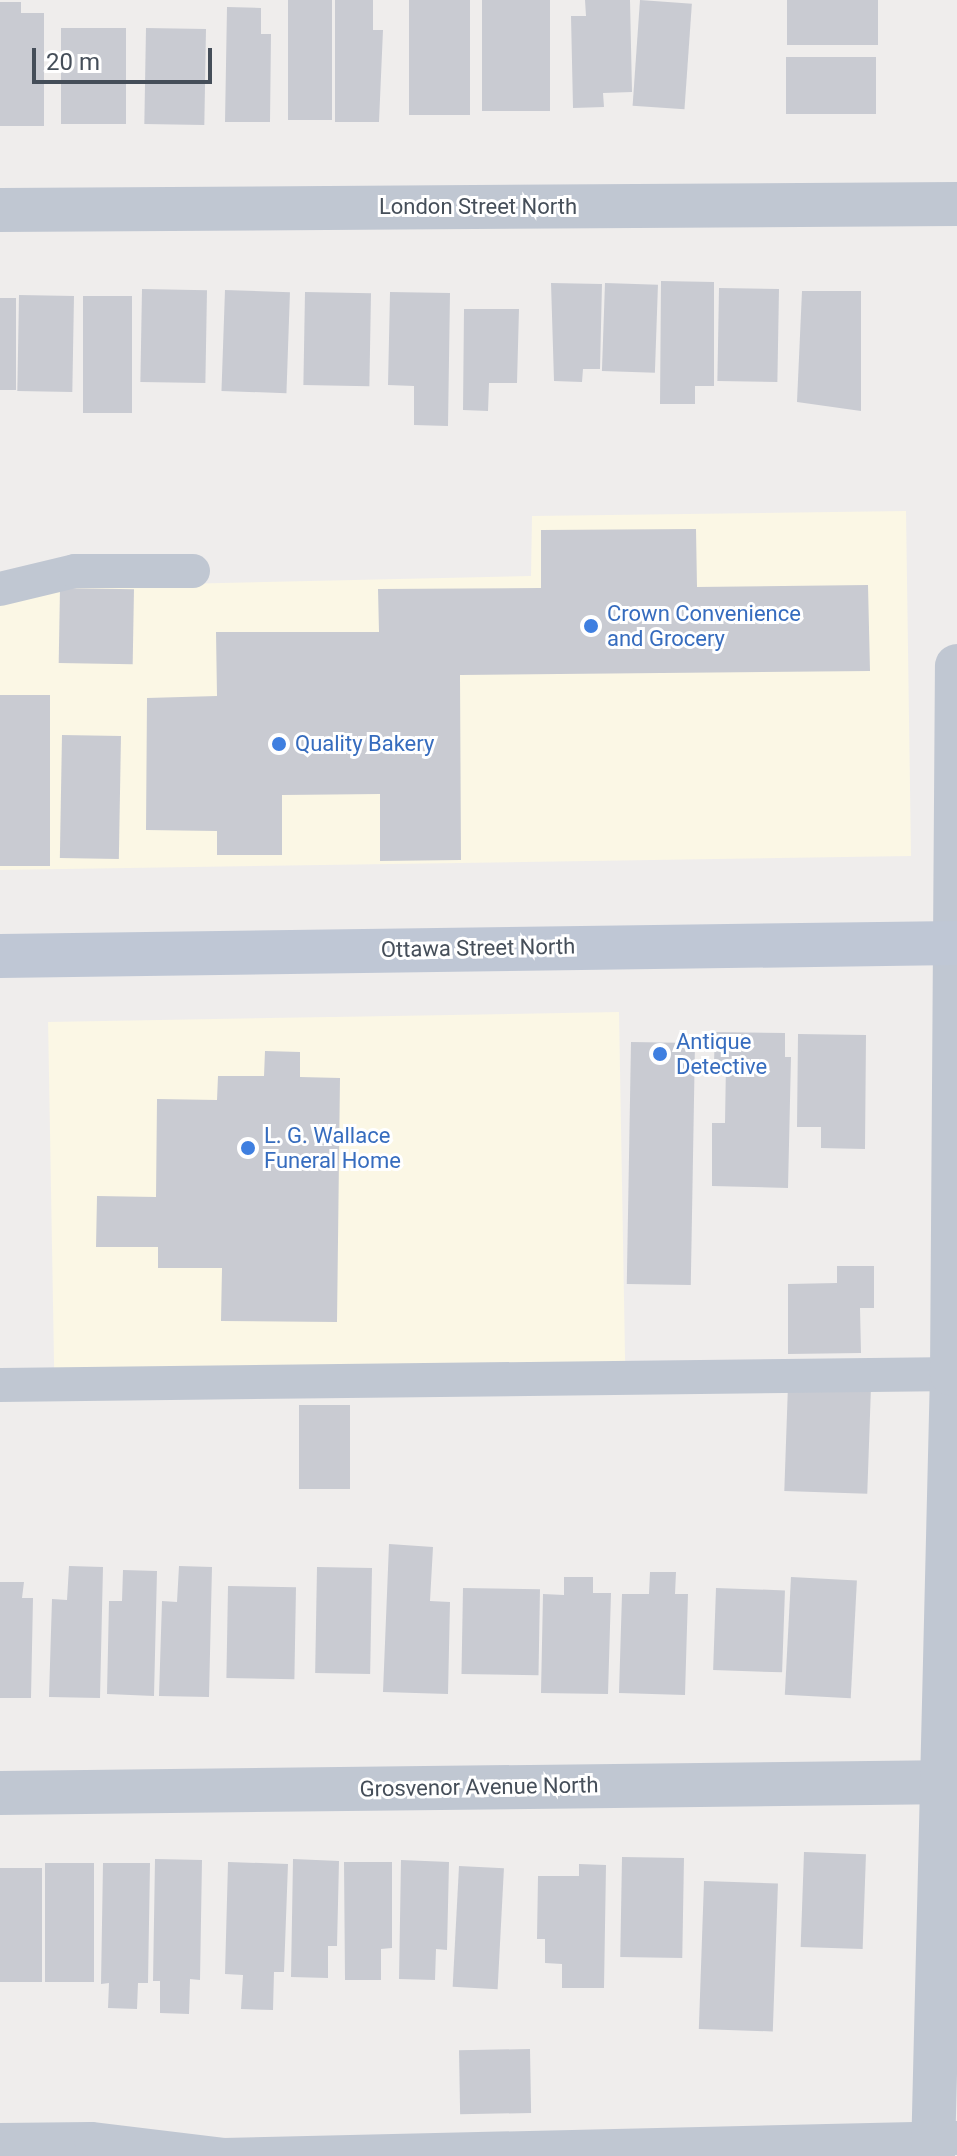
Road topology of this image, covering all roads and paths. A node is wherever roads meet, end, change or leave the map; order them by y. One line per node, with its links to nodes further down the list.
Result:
1 (957, 204): 2 (street, London Street North)
2 (0, 210)
3 (193, 571): 4 (lane)
4 (0, 589)
5 (957, 666): 6 (street)
6 (954, 943): 7 (main road, Ottawa Street North); 8 (street)
7 (0, 956)
8 (955, 1374): 9 (lane); 10 (street)
9 (0, 1385)
10 (951, 1782): 11 (street, Grosvenor Avenue North); 13 (street)
11 (0, 1793)
12 (0, 2140): 13 (lane)
13 (941, 2144)

